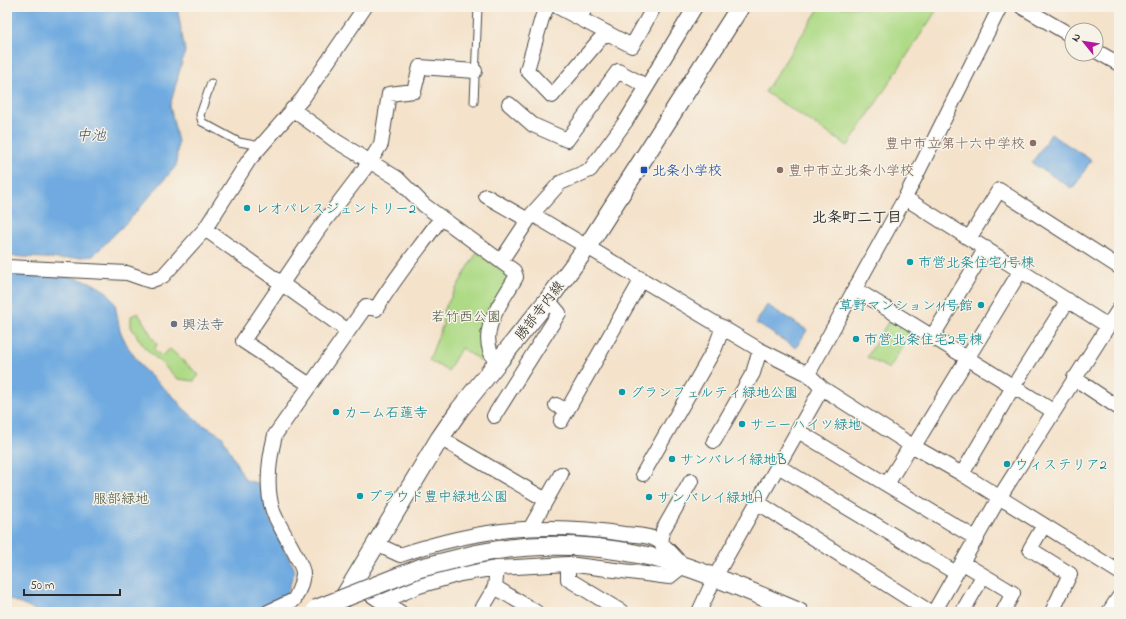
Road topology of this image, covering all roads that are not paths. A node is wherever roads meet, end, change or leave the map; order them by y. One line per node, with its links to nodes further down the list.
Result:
1 (365, 7): 20 (street)
2 (478, 7): 15 (lane)
3 (547, 7): 12 (street)
4 (558, 7): 10 (street)
5 (654, 7): 12 (street)
6 (695, 7): 17 (street)
7 (740, 7): 29 (street, 勝部寺内線)
8 (1000, 7): 24 (street)
9 (1022, 7): 11 (street)
10 (583, 13): 12 (street)
11 (1064, 31)
12 (606, 32)
13 (1104, 56): 14 (street)
14 (1119, 64)
15 (475, 71): 18 (lane); 22 (street)
16 (211, 84): 21 (lane)
17 (646, 86): 19 (street); 25 (street)
18 (474, 102)
19 (509, 104)
20 (292, 109): 21 (street); 22 (street)
21 (261, 146): 27 (street)
22 (370, 163): 26 (street); 36 (street)
23 (486, 196): 25 (street)
24 (905, 198): 28 (street); 37 (street)
25 (530, 217): 29 (street); 31 (street)
26 (441, 218): 31 (street); 43 (street)
27 (204, 229): 32 (street); 36 (street)
28 (970, 238): 30 (street); 33 (street)
29 (587, 247): 35 (street); 38 (street, 勝部寺内線)
30 (986, 248): 34 (street); 44 (street)
31 (501, 261): 47 (street)
32 (7, 266)
33 (1119, 267)
34 (1021, 270): 39 (street); 46 (street)
35 (642, 279): 42 (street); 55 (street)
36 (282, 285): 43 (street); 50 (street)
37 (855, 289): 44 (street); 48 (street)
38 (548, 300): 47 (street, 勝部寺内線); 56 (street)
39 (1068, 300): 41 (street); 51 (street)
40 (1119, 309): 41 (street)
41 (1108, 326): 49 (street)
42 (723, 327): 45 (street); 61 (street)
43 (348, 331): 50 (street)
44 (932, 337): 46 (street)
45 (760, 350): 48 (street); 59 (street)
46 (967, 358): 51 (street); 60 (street)
47 (497, 363): 58 (street, 勝部寺内線)
48 (808, 374): 52 (street)
49 (1074, 378): 53 (street); 54 (street)
50 (310, 384): 88 (street)
51 (1013, 387): 54 (street); 64 (street)
52 (822, 388): 57 (street); 60 (street)
53 (1119, 408)
54 (1053, 411): 67 (street)
55 (562, 412)
56 (494, 416)
57 (798, 431): 62 (street); 66 (street)
58 (440, 438): 68 (street); 73 (street, 勝部寺内線)
59 (714, 441)
60 (913, 446): 64 (street); 66 (street)
61 (644, 465)
62 (778, 466): 69 (street); 78 (street)
63 (561, 474): 68 (street)
64 (962, 474): 67 (street)
65 (691, 481): 74 (street)
66 (887, 484): 72 (street)
67 (999, 498): 70 (street); 72 (street)
68 (546, 500): 71 (street)
69 (757, 502): 81 (street); 96 (street)
70 (1044, 526): 79 (street); 99 (street)
71 (531, 527): 73 (street); 74 (street)
72 (977, 539): 78 (street)
73 (376, 544): 82 (street, 勝部寺内線)
74 (661, 544): 76 (street)
75 (568, 564): 76 (street); 77 (street); 93 (street)
76 (683, 566): 81 (street); 87 (street, bridge)
77 (497, 568): 83 (street); 85 (street)
78 (960, 568): 80 (street); 97 (street)
79 (1119, 572)
80 (983, 576): 86 (street); 98 (street)
81 (715, 577): 94 (street); 95 (street)
82 (353, 582): 85 (street); 89 (street, 勝部寺内線)
83 (495, 587): 91 (street); 92 (street)
84 (1119, 597): 100 (street)
85 (382, 602): 90 (street)
86 (964, 609)
87 (312, 611)
88 (268, 612)
89 (335, 612)
90 (400, 612)
91 (480, 612)
92 (536, 612)
93 (622, 612)
94 (699, 612)
95 (799, 612)
96 (930, 612)
97 (934, 612)
98 (1003, 612)
99 (1052, 612)
100 (1109, 612)

